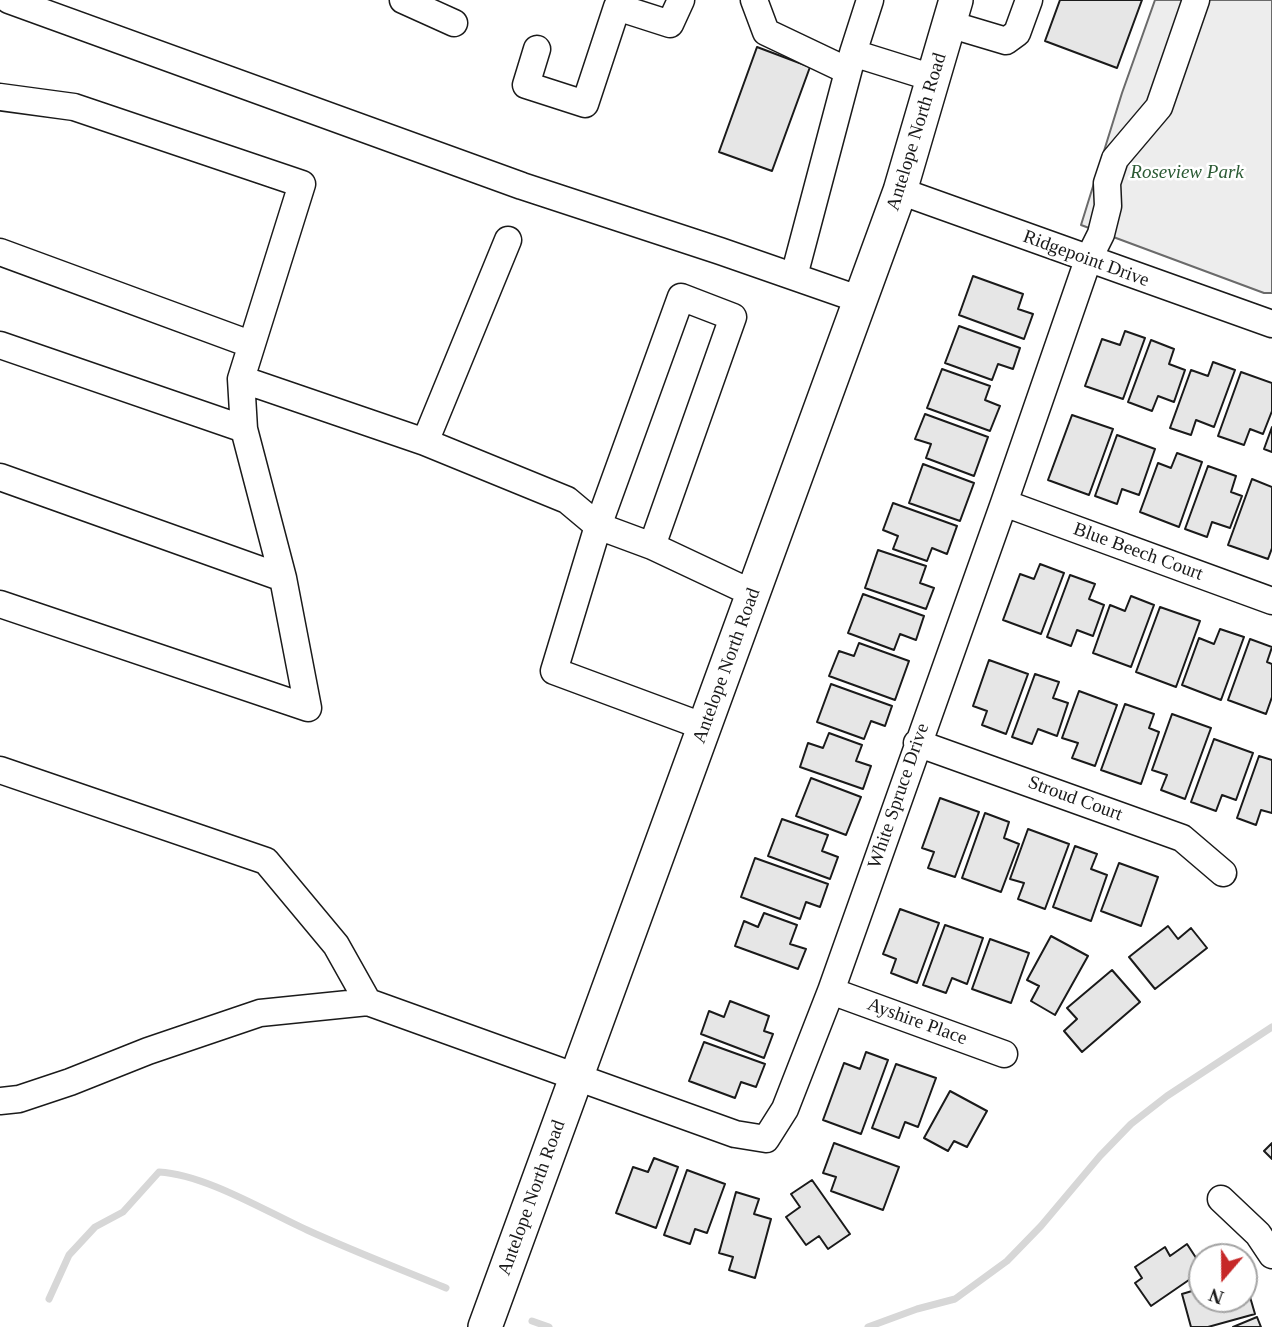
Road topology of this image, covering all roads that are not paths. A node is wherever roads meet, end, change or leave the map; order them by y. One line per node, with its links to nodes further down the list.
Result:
1 (9, 0): 18 (street)
2 (402, 0): 9 (street)
3 (681, 0): 10 (street)
4 (754, 0): 11 (street)
5 (870, 0): 11 (street)
6 (1029, 0): 8 (street)
7 (1196, 0): 17 (street, White Spruce Drive)
8 (952, 12): 12 (main road, Antelope North Road)
9 (454, 23)
10 (537, 50)
11 (851, 62): 12 (street); 18 (street)
12 (933, 78): 14 (main road, Antelope North Road)
13 (0, 97): 21 (street)
14 (900, 191): 17 (street, Ridgepoint Drive); 19 (main road, Antelope North Road)
15 (508, 240): 25 (street)
16 (0, 252): 21 (street)
17 (1088, 260): 20 (street, Ridgepoint Drive); 27 (street, White Spruce Drive)
18 (794, 276): 19 (street)
19 (861, 300): 31 (main road, Antelope North Road)
20 (1272, 324)
21 (250, 344): 23 (street)
22 (0, 345): 24 (street)
23 (241, 379): 24 (street); 25 (street)
24 (244, 429): 30 (street)
25 (425, 442): 28 (street)
26 (0, 477): 30 (street)
27 (1004, 503): 32 (street, Blue Beech Court); 35 (street, White Spruce Drive)
28 (598, 526): 29 (street); 29 (street); 34 (street)
29 (652, 546): 31 (street)
30 (283, 578): 33 (street)
31 (755, 591): 34 (main road, Antelope North Road)
32 (1272, 601)
33 (0, 604)
34 (705, 727): 41 (main road, Antelope North Road)
35 (917, 743): 37 (street, Stroud Court); 38 (street, White Spruce Drive)
36 (0, 770): 39 (street)
37 (1223, 873)
38 (831, 991): 40 (street, Ayshire Place); 41 (street, White Spruce Drive)
39 (368, 1002): 41 (street); 42 (street)
40 (1004, 1054)
41 (577, 1076): 45 (main road, Antelope North Road)
42 (0, 1101)
43 (1221, 1199): 44 (street)
44 (1272, 1255)
45 (485, 1327)

